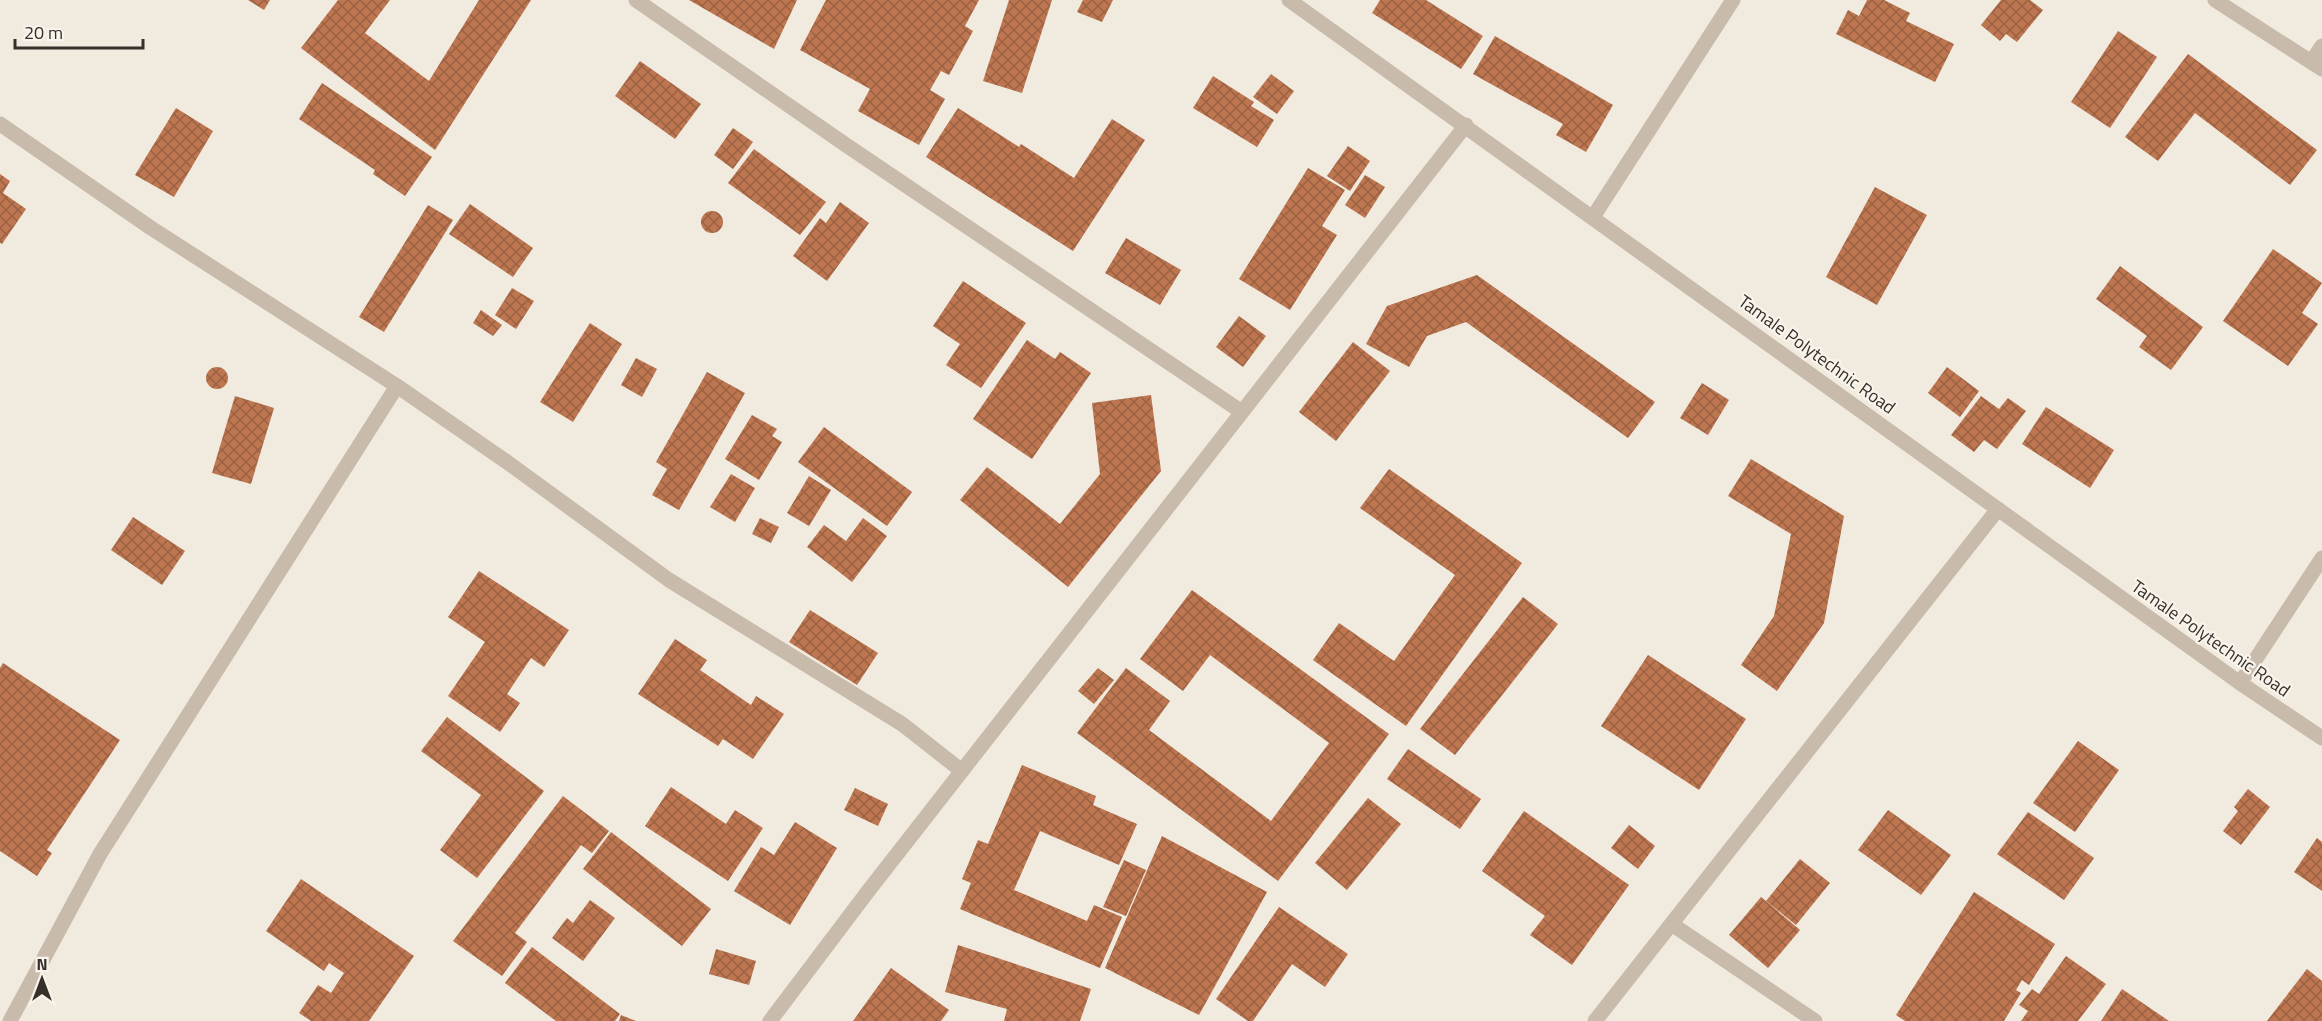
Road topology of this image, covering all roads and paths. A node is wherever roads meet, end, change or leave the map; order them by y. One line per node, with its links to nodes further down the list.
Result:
1 (636, 0): 11 (street)
2 (1289, 0): 8 (street, Tamale Polytechnic Road)
3 (1733, 0): 9 (street)
4 (2215, 0): 6 (street)
5 (2322, 46): 6 (street)
6 (2317, 65)
7 (0, 124): 10 (street)
8 (1466, 125): 9 (street, Tamale Polytechnic Road); 11 (street)
9 (1593, 217): 12 (street, Tamale Polytechnic Road)
10 (397, 386): 16 (street); 18 (street)
11 (1242, 412): 16 (street)
12 (1998, 509): 14 (street, Tamale Polytechnic Road); 17 (street)
13 (2322, 558): 14 (street)
14 (2240, 683): 15 (street, Tamale Polytechnic Road)
15 (2322, 738)
16 (962, 771): 19 (street)
17 (1673, 925): 20 (street); 21 (street)
18 (10, 1021)
19 (770, 1021)
20 (1596, 1021)
21 (1815, 1021)

